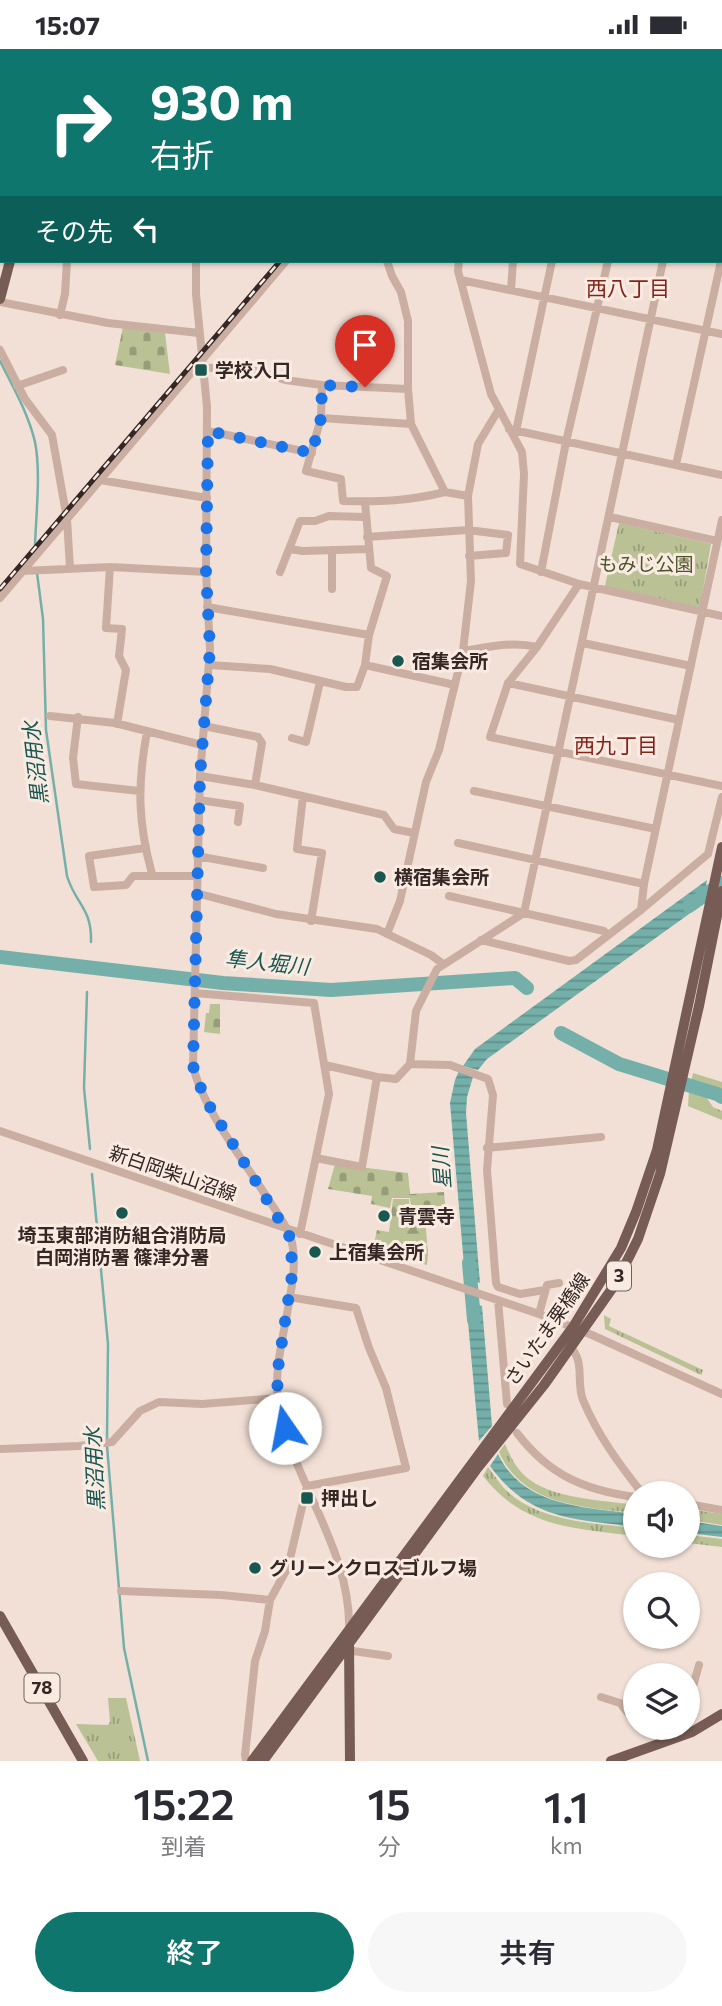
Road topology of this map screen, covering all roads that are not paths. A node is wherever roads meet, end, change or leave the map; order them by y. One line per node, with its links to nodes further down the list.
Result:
1 (10, 263): 16 (main road)
2 (68, 263): 18 (street)
3 (197, 263): 21 (street)
4 (284, 263): 24 (street)
5 (388, 263): 28 (street)
6 (459, 263): 12 (street)
7 (513, 263): 13 (street)
8 (552, 263): 15 (street)
9 (608, 263): 17 (street)
10 (663, 263): 19 (street)
11 (721, 263): 14 (street)
12 (461, 280): 13 (street); 29 (street)
13 (512, 290): 15 (street)
14 (718, 290): 20 (street)
15 (545, 297): 17 (street); 32 (street)
16 (0, 301): 18 (street)
17 (598, 308): 19 (street); 34 (street)
18 (60, 315): 21 (street)
19 (651, 319): 20 (street); 36 (street)
20 (705, 330): 22 (street); 37 (street)
21 (199, 333): 24 (street)
22 (722, 334)
23 (0, 350): 27 (street)
24 (203, 363): 26 (street); 33 (street); 39 (street)
25 (63, 370): 27 (street)
26 (322, 385): 28 (street); 30 (street)
27 (18, 386): 46 (street)
28 (408, 389): 31 (street)
29 (499, 409): 32 (street); 41 (street)
30 (321, 418): 31 (street); 35 (street)
31 (411, 424): 40 (street)
32 (513, 430): 34 (street); 60 (street)
33 (208, 431): 35 (street); 42 (street)
34 (566, 442): 36 (street); 60 (street)
35 (312, 453): 43 (street)
36 (622, 454): 37 (street); 45 (street)
37 (676, 465): 38 (street)
38 (722, 475)
39 (100, 480): 42 (street); 46 (street)
40 (446, 492): 41 (street); 43 (street)
41 (468, 495): 48 (street)
42 (207, 498): 58 (street)
43 (365, 502): 44 (street)
44 (366, 517): 49 (street); 51 (street)
45 (610, 517): 50 (street); 62 (street)
46 (67, 519): 56 (street); 57 (street)
47 (722, 520): 50 (street)
48 (468, 530): 49 (street); 54 (street); 54 (street)
49 (368, 537): 52 (street)
50 (717, 541): 66 (street)
51 (289, 549): 53 (street); 59 (street)
52 (368, 549): 53 (street); 68 (street)
53 (331, 550): 63 (street)
54 (469, 556): 71 (street)
55 (110, 567): 56 (street); 58 (street); 82 (street)
56 (70, 568): 57 (street)
57 (23, 571): 64 (street)
58 (206, 572): 65 (street)
59 (280, 572)
60 (541, 572): 61 (street)
61 (579, 584): 62 (street); 70 (street)
62 (594, 588): 66 (street); 69 (street)
63 (332, 589)
64 (0, 598)
65 (206, 607): 68 (street); 72 (street)
66 (701, 611): 67 (street); 74 (street)
67 (722, 616)
68 (369, 635): 73 (street)
69 (583, 643): 74 (street); 78 (street)
70 (537, 647): 71 (street); 76 (street)
71 (463, 650): 77 (street)
72 (209, 665): 75 (street); 83 (street)
73 (365, 666): 75 (street); 77 (street)
74 (691, 666): 81 (street)
75 (320, 682): 85 (street)
76 (508, 683): 78 (street); 87 (street)
77 (456, 685): 100 (street)
78 (570, 696): 81 (street); 87 (street)
79 (50, 716): 80 (street)
80 (78, 717): 82 (street); 92 (street)
81 (679, 720): 88 (street)
82 (117, 724): 84 (street)
83 (204, 726): 86 (street); 90 (street)
84 (148, 732): 86 (street); 92 (street)
85 (292, 738)
86 (202, 745): 89 (street)
87 (559, 751): 88 (street); 97 (street)
88 (668, 775): 91 (street); 99 (street)
89 (200, 776): 90 (street); 96 (street)
90 (255, 785): 94 (street)
91 (722, 786)
92 (139, 791): 102 (street)
93 (474, 791): 97 (street)
94 (303, 796): 100 (street); 115 (street)
95 (722, 797): 113 (street)
96 (199, 800): 98 (street); 104 (street)
97 (547, 806): 99 (street); 105 (street)
98 (238, 822)
99 (656, 829): 109 (street)
100 (414, 833): 116 (street)
101 (458, 843): 105 (street)
102 (145, 848): 107 (street); 107 (street)
103 (721, 852): 123 (main road, さいたま栗橋線 / 3)
104 (197, 856): 106 (street); 108 (street)
105 (535, 861): 109 (street); 114 (street)
106 (263, 868)
107 (152, 874): 108 (street)
108 (197, 877): 111 (street)
109 (644, 884): 113 (street)
110 (722, 891): 123 (main road, さいたま栗橋線 / 3)
111 (196, 894): 115 (street); 120 (street)
112 (449, 896): 114 (street)
113 (641, 910): 117 (street)
114 (524, 913): 117 (street); 118 (street)
115 (311, 921): 116 (street)
116 (387, 934): 119 (street)
117 (608, 935): 118 (street)
118 (481, 940): 119 (street)
119 (443, 964): 121 (street)
120 (195, 990): 122 (street); 129 (street)
121 (410, 1064): 124 (street); 127 (street)
122 (325, 1065): 124 (street); 128 (street)
123 (678, 1075): 136 (main road, さいたま栗橋線 / 3)
124 (377, 1077): 128 (street)
125 (0, 1131): 129 (street, 新白岡柴山沼線)
126 (601, 1137): 127 (street)
127 (487, 1148): 132 (street)
128 (316, 1158): 130 (street)
129 (287, 1229): 130 (street, 新白岡柴山沼線); 133 (street)
130 (300, 1234): 134 (street, 新白岡柴山沼線)
131 (559, 1283): 132 (street)
132 (545, 1290): 135 (street)
133 (289, 1297): 139 (street); 145 (street)
134 (495, 1299): 135 (street); 140 (street)
135 (539, 1314): 136 (street)
136 (578, 1329): 137 (main road, さいたま栗橋線 / 3); 138 (street); 141 (main road, さいたま栗橋線 / 3)
137 (571, 1348): 141 (main road, さいたま栗橋線 / 3); 144 (street)
138 (722, 1394)
139 (278, 1398): 142 (street); 145 (street)
140 (507, 1404)
141 (509, 1428): 143 (main road, さいたま栗橋線 / 3); 146 (street)
142 (0, 1449)
143 (475, 1465): 152 (main road, さいたま栗橋線 / 3); 153 (main road, さいたま栗橋線 / 3)
144 (633, 1481)
145 (307, 1486): 150 (street); 152 (street)
146 (623, 1496)
147 (700, 1506): 148 (street)
148 (722, 1510)
149 (121, 1591): 150 (street)
150 (270, 1600): 163 (street)
151 (0, 1616): 162 (main road, 78)
152 (349, 1631): 153 (main road); 163 (main road, さいたま栗橋線 / 3)
153 (348, 1648): 154 (street); 164 (main road, さいたま栗橋線 / 3); 165 (main road)
154 (388, 1655)
155 (601, 1697): 156 (street)
156 (623, 1707)
157 (722, 1714): 158 (main road)
158 (700, 1724)
159 (661, 1740): 161 (street)
160 (668, 1740): 161 (main road)
161 (663, 1743): 166 (main road)
162 (83, 1761)
163 (249, 1761)
164 (263, 1761)
165 (350, 1761)
166 (611, 1761)

